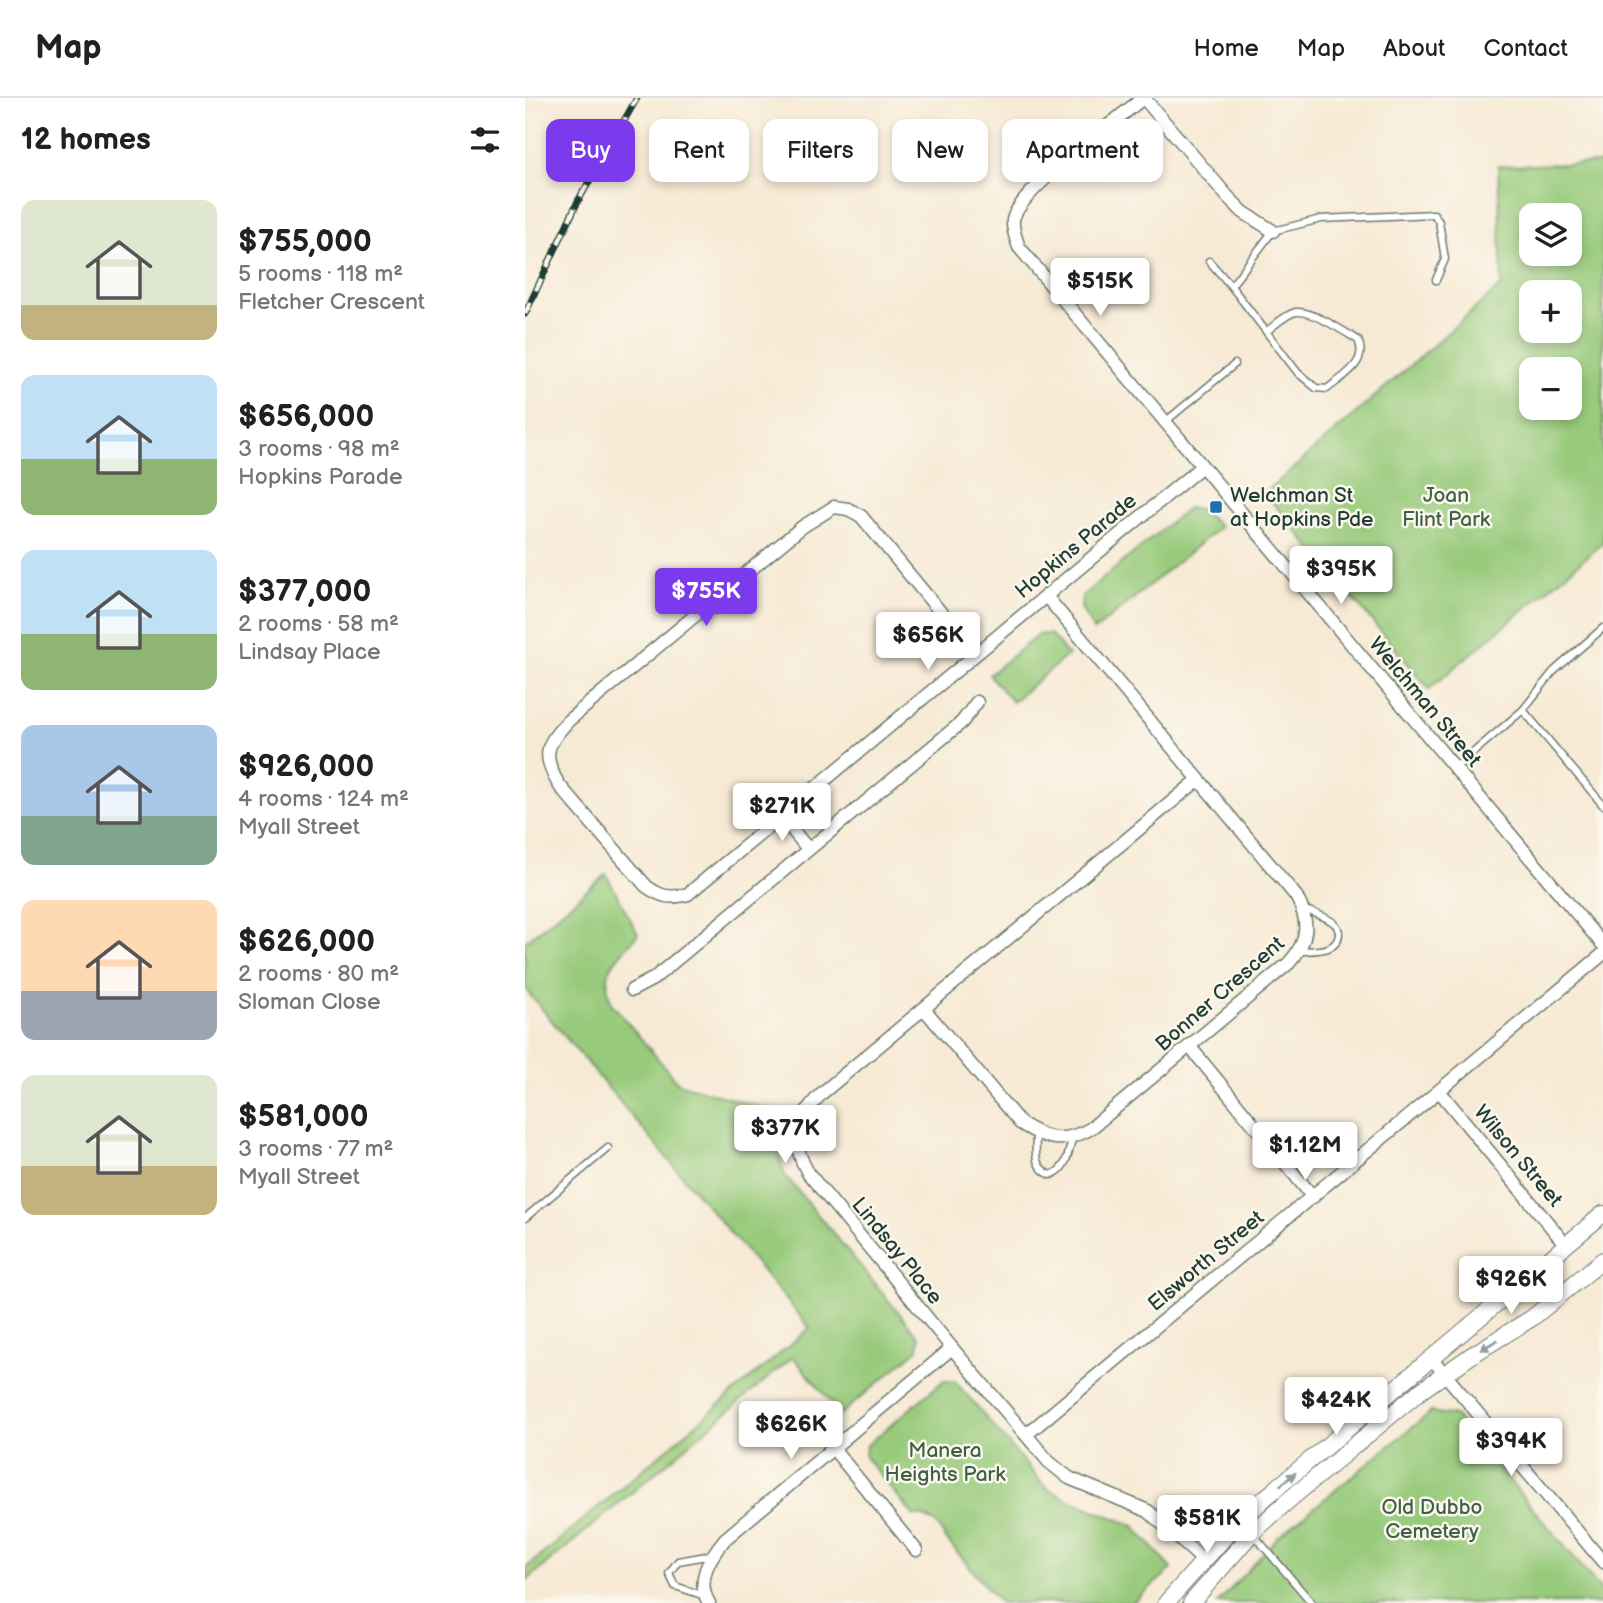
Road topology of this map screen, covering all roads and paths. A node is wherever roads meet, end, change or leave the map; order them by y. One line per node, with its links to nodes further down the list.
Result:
1 (1144, 98): 2 (street); 8 (street, Welchman Street)
2 (1273, 231): 4 (lane); 5 (lane)
3 (1209, 261): 5 (lane)
4 (1436, 281)
5 (1231, 286): 6 (lane)
6 (1267, 331): 6 (lane)
7 (1235, 364): 8 (lane)
8 (1165, 422): 9 (street, Welchman Street)
9 (1202, 466): 10 (street, Hopkins Parade); 15 (street, Welchman Street)
10 (1046, 596): 12 (street, Hopkins Parade); 16 (street)
11 (1603, 628): 14 (lane)
12 (975, 654): 18 (street, Hopkins Parade); 18 (street, Hopkins Parade)
13 (977, 702): 19 (street)
14 (1523, 710): 15 (lane); 17 (lane)
15 (1455, 768): 21 (street, Welchman Street)
16 (1198, 780): 20 (street); 25 (street, Lindsay Place)
17 (1603, 805)
18 (781, 816): 19 (street)
19 (808, 849): 24 (street)
20 (1303, 909): 22 (street, Bonner Crescent); 22 (lane)
21 (1603, 946)
22 (1300, 951): 26 (street, Bonner Crescent)
23 (1603, 954): 27 (street, Elsworth Street)
24 (632, 989)
25 (925, 1010): 28 (street); 36 (street, Lindsay Place)
26 (1190, 1047): 29 (street, Bonner Crescent); 31 (street)
27 (1440, 1092): 31 (street, Elsworth Street); 34 (street, Wilson Street)
28 (1036, 1133): 29 (street); 29 (lane)
29 (1072, 1139)
30 (608, 1148): 33 (lane)
31 (1313, 1197): 39 (street, Elsworth Street)
32 (1603, 1214): 34 (street)
33 (525, 1218)
34 (1566, 1245): 37 (street)
35 (1603, 1260): 38 (street, one-way to 38)
36 (952, 1348): 39 (street, Lindsay Place); 40 (street)
37 (1432, 1359): 38 (street); 44 (street, one-way to 37)
38 (1445, 1374): 41 (street); 45 (street)
39 (1027, 1434): 44 (street, Lindsay Place)
40 (832, 1447): 42 (street); 43 (street)
41 (1252, 1533): 48 (street); 49 (lane)
42 (916, 1550)
43 (712, 1555): 46 (street); 46 (lane)
44 (1203, 1560): 47 (street)
45 (1603, 1562)
46 (707, 1600)
47 (1166, 1603)
48 (1191, 1603)
49 (1312, 1603)

